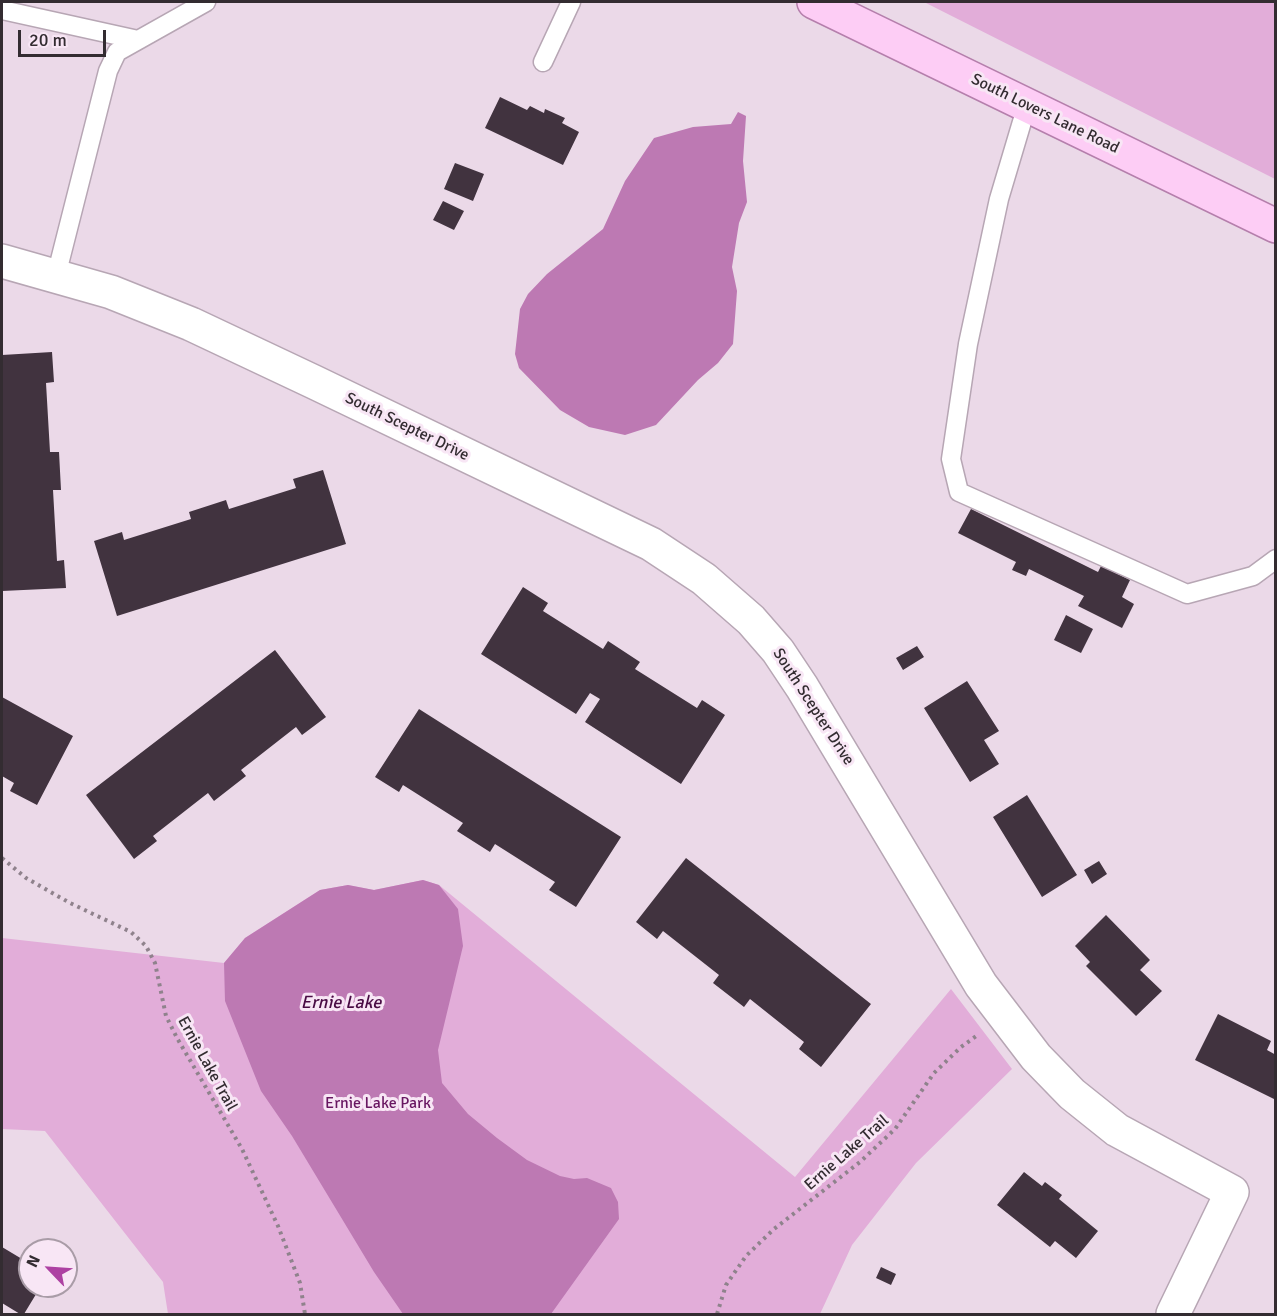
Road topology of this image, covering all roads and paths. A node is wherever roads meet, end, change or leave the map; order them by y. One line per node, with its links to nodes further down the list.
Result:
1 (206, 2): 5 (lane)
2 (571, 2): 6 (lane)
3 (814, 2): 7 (main road, South Lovers Lane Road)
4 (2, 10): 5 (lane)
5 (138, 40): 10 (lane)
6 (543, 62)
7 (1027, 105): 8 (main road, South Lovers Lane Road); 11 (lane)
8 (1275, 226)
9 (2, 261): 10 (street, South Scepter Drive)
10 (56, 276): 13 (street, South Scepter Drive)
11 (1275, 559)
12 (2, 858): 14 (path, Ernie Lake Trail)
13 (1005, 1017): 15 (path, Ernie Lake Trail); 16 (street, South Scepter Drive)
14 (305, 1314)
15 (717, 1314)
16 (1173, 1314)

